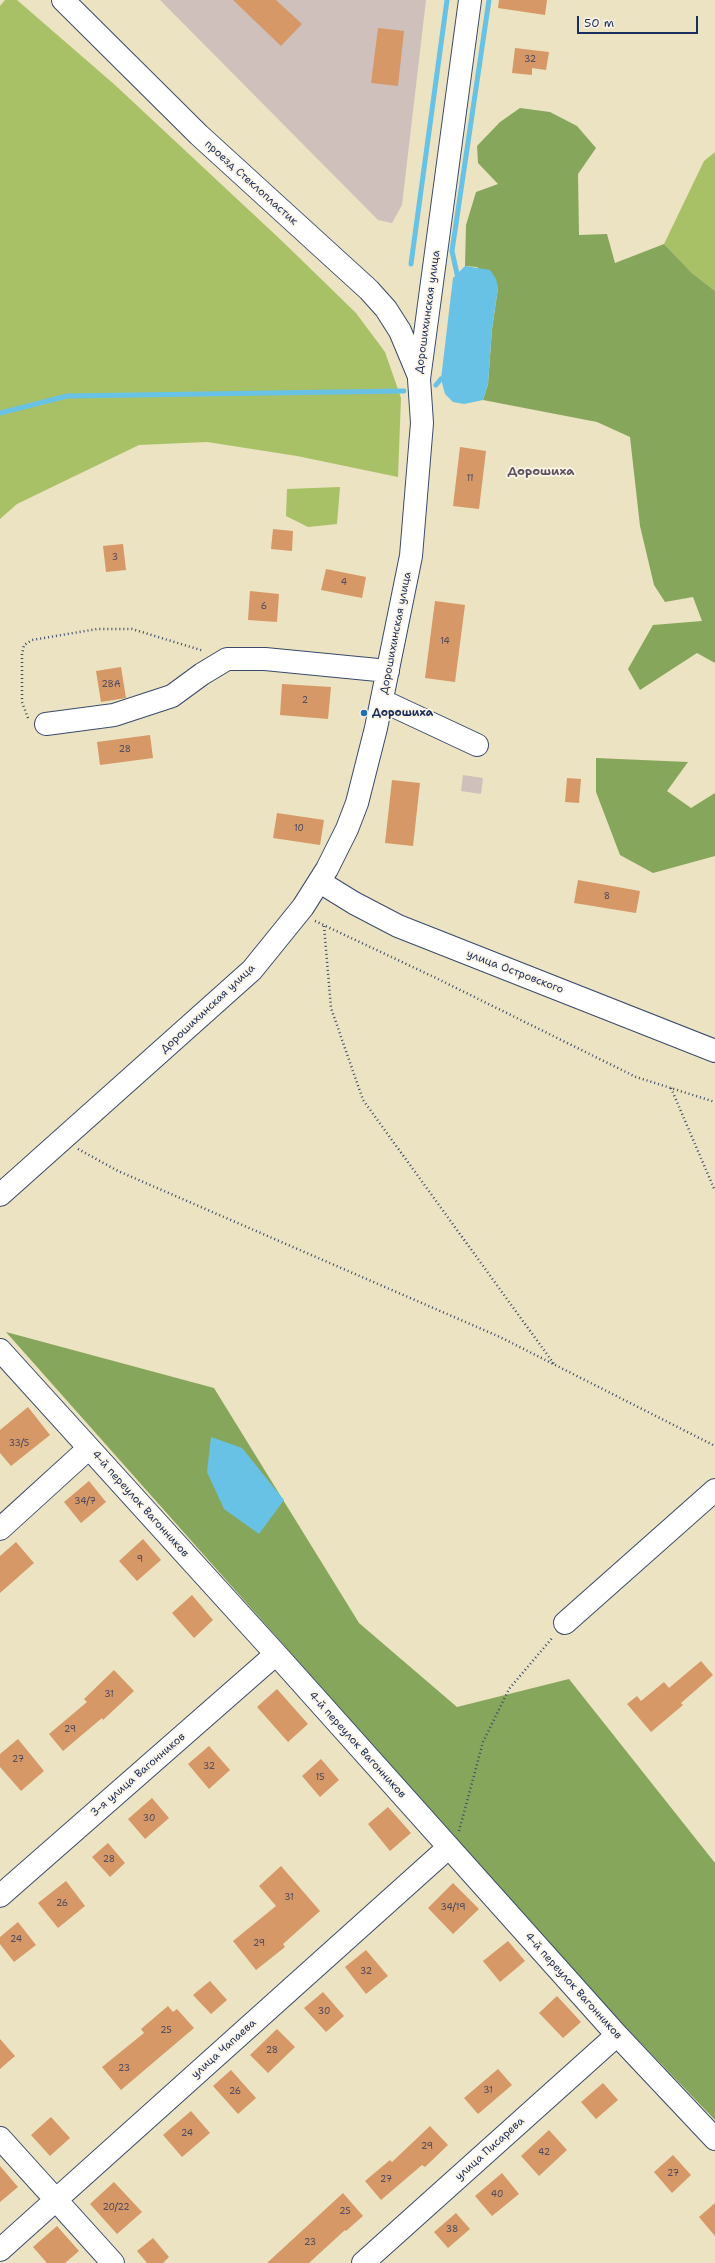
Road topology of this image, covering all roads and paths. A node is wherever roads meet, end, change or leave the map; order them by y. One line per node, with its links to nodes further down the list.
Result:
1 (63, 0): 3 (street, проезд Стеклопластик)
2 (470, 0): 3 (street, Дорошихинская улица)
3 (419, 379): 5 (street, Дорошихинская улица)
4 (227, 659): 5 (street); 7 (street); 7 (path)
5 (388, 671): 6 (street, Дорошихинская улица)
6 (383, 701): 8 (street); 9 (street, Дорошихинская улица)
7 (46, 724)
8 (477, 745)
9 (320, 882): 10 (street, Дорошихинская улица); 12 (street, улица Островского)
10 (298, 914): 11 (path); 15 (street, Дорошихинская улица)
11 (324, 926): 13 (path); 19 (path)
12 (715, 1051)
13 (671, 1088): 14 (path); 16 (path)
14 (715, 1102)
15 (62, 1140): 17 (street, Дорошихинская улица); 19 (path)
16 (715, 1191)
17 (0, 1195)
18 (0, 1350): 21 (street, 4-й переулок Вагонников)
19 (554, 1364): 20 (path)
20 (715, 1446)
21 (88, 1448): 23 (street); 25 (street, 4-й переулок Вагонников)
22 (715, 1490): 24 (street)
23 (0, 1528)
24 (565, 1623): 26 (path)
25 (276, 1654): 26 (street, 4-й переулок Вагонников); 27 (street, 3-я улица Вагонников)
26 (449, 1847): 28 (street, 4-й переулок Вагонников); 31 (street, улица Чапаева)
27 (0, 1896)
28 (617, 2035): 30 (street, 4-й переулок Вагонников); 34 (street, улица Писарева)
29 (0, 2138): 31 (street)
30 (715, 2139)
31 (56, 2200): 32 (street, улица Чапаева); 33 (street)
32 (0, 2250)
33 (113, 2263)
34 (363, 2263)

